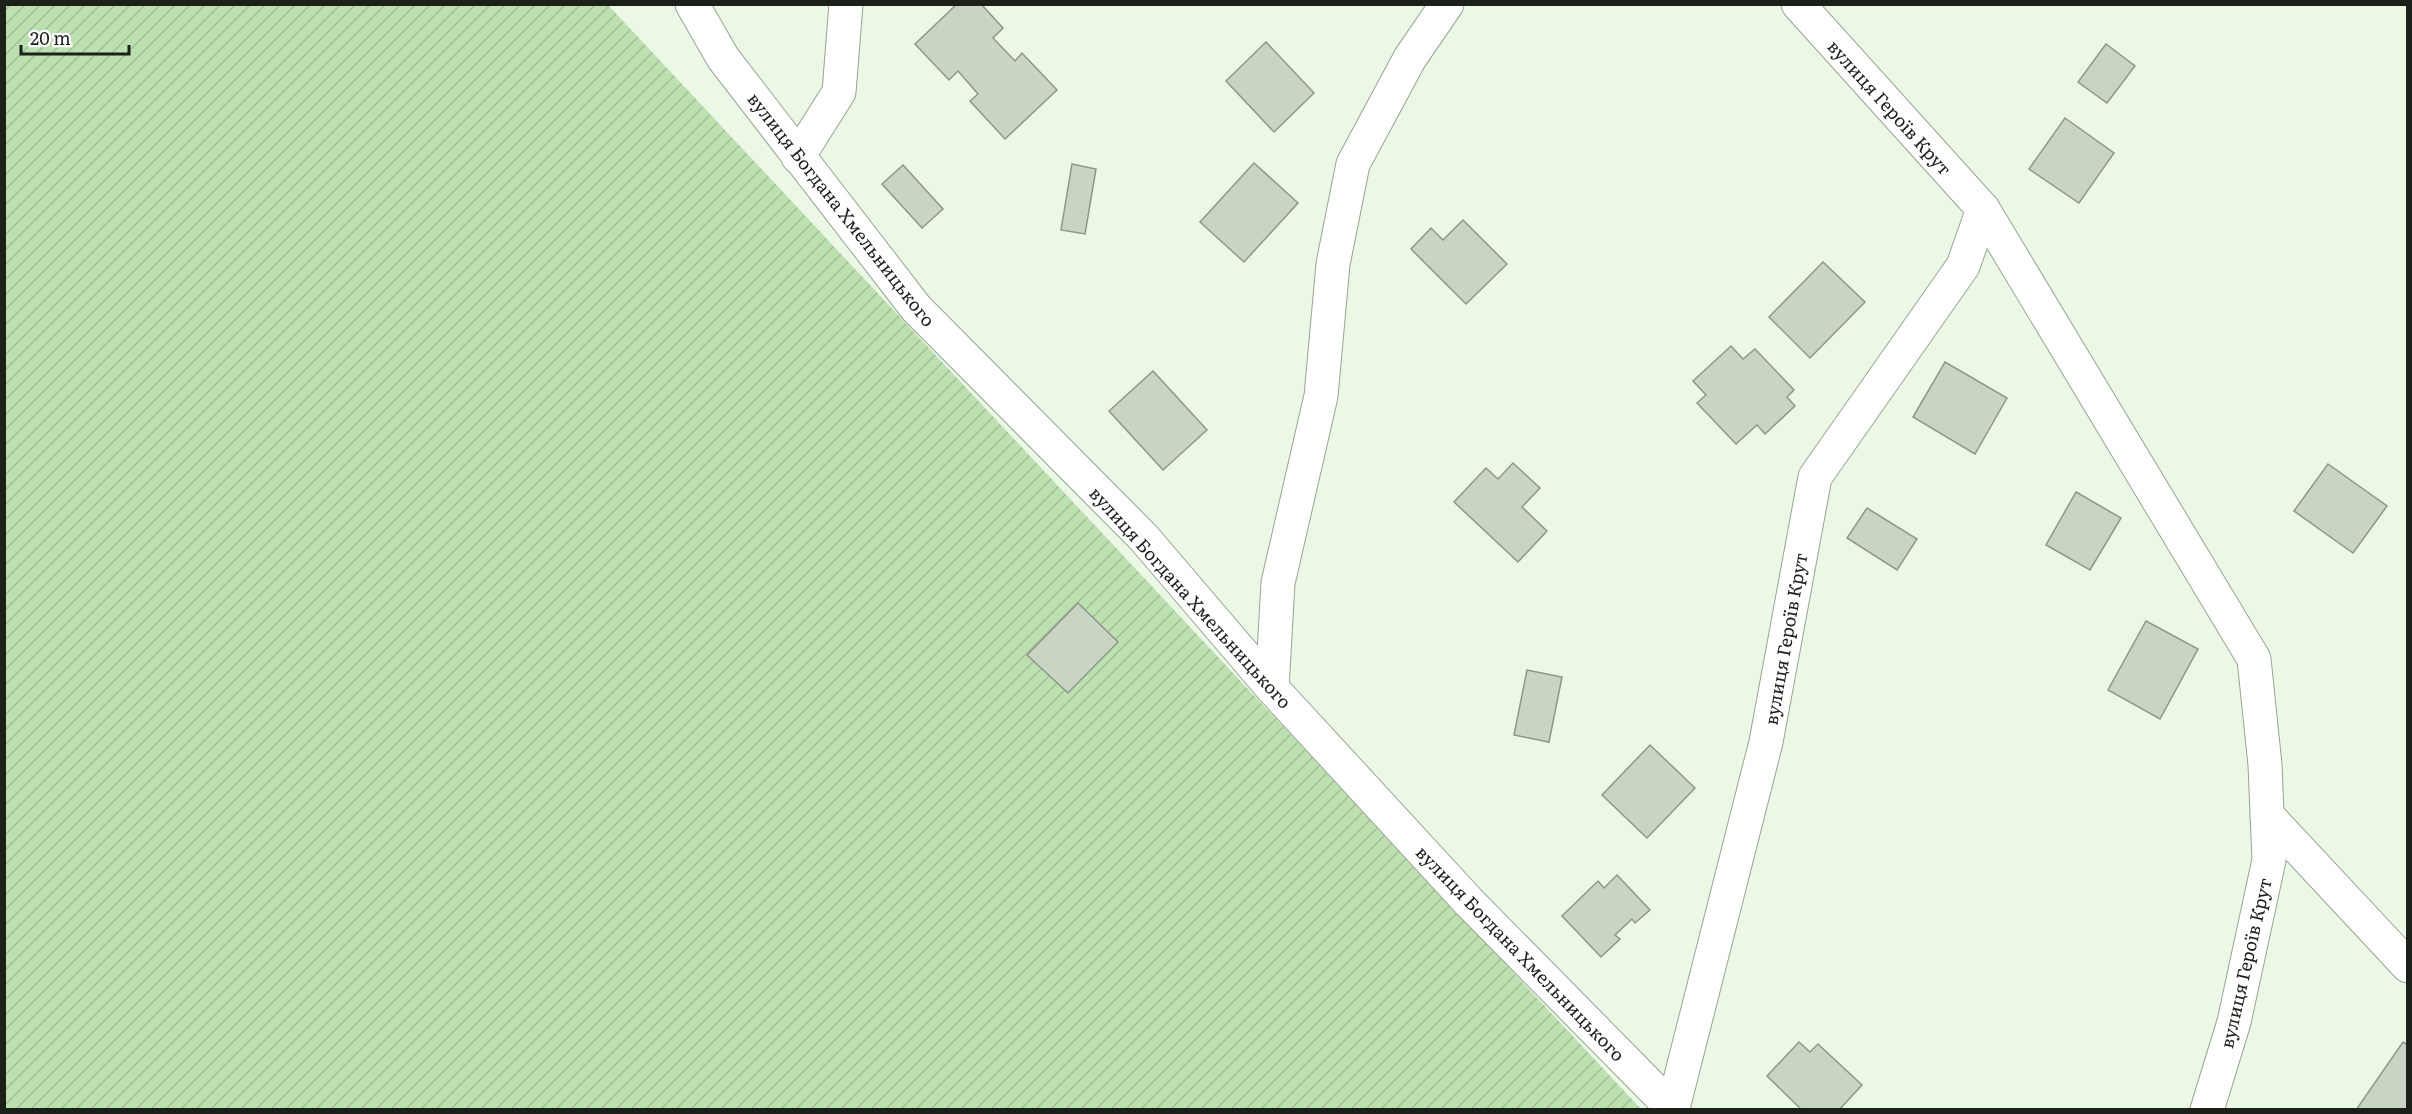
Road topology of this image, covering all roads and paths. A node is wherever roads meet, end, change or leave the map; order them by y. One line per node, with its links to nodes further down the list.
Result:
1 (692, 4): 5 (street, вулиця Богдана Хмельницького)
2 (846, 4): 5 (street)
3 (1447, 4): 7 (street)
4 (1798, 4): 6 (street, вулиця Героїв Крут)
5 (798, 157): 7 (street, вулиця Богдана Хмельницького)
6 (1983, 209): 8 (street, вулиця Героїв Крут); 10 (street, вулиця Героїв Крут)
7 (1272, 688): 10 (street, вулиця Богдана Хмельницького)
8 (2267, 815): 9 (street); 11 (street, вулиця Героїв Крут)
9 (2408, 966)
10 (1673, 1109)
11 (2207, 1110)

